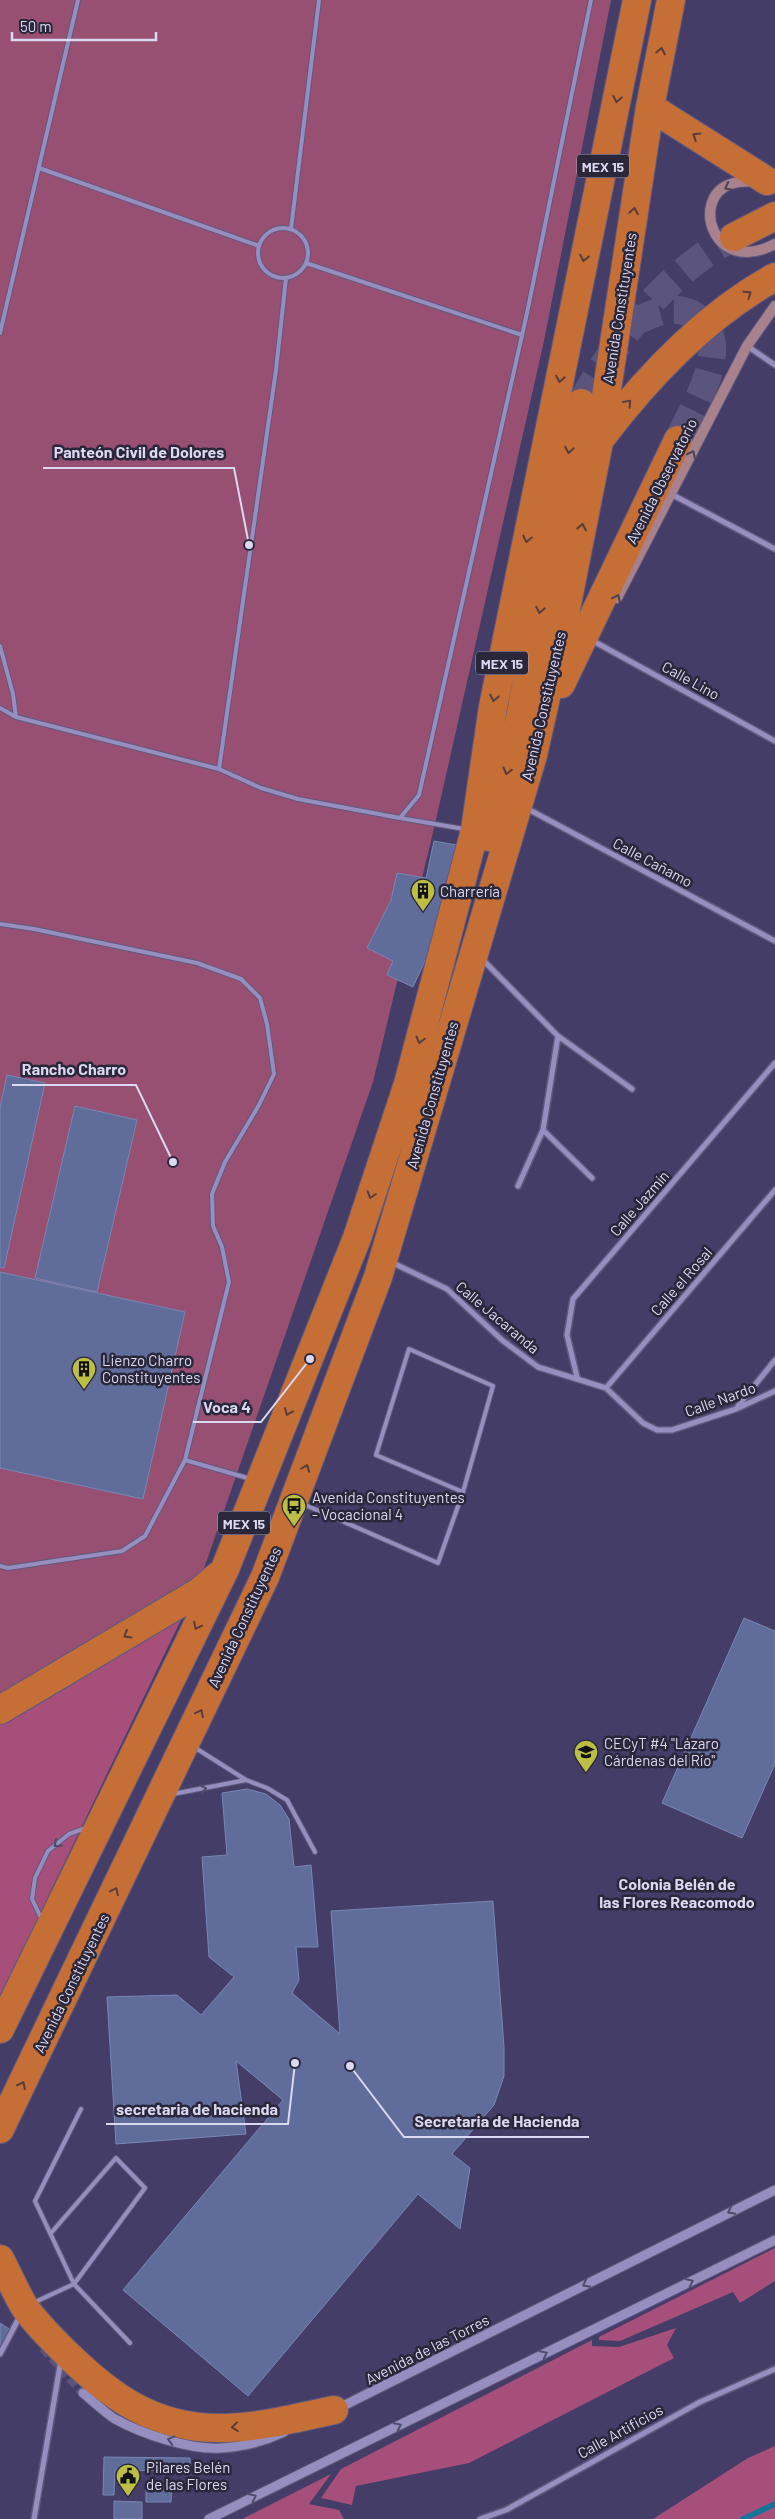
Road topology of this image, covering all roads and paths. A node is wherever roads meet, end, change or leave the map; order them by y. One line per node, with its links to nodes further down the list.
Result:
1 (78, 0): 7 (lane)
2 (319, 0): 10 (lane)
3 (591, 0): 19 (lane)
4 (637, 0): 38 (highway, Avenida Constituyentes / MEX 15, one-way to 38)
5 (671, 0): 6 (highway, Avenida Constituyentes / MEX 15, one-way to 5)
6 (650, 107): 8 (highway, one-way to 6); 24 (highway, Avenida Constituyentes / MEX 15, one-way to 6)
7 (39, 168): 13 (lane); 18 (lane)
8 (771, 180): 12 (main road, one-way to 12)
9 (775, 216): 11 (highway)
10 (291, 229): 13 (lane); 14 (lane)
11 (734, 237)
12 (775, 244)
13 (259, 246): 16 (lane)
14 (306, 263): 16 (lane); 19 (lane)
15 (775, 277): 24 (highway, one-way to 15)
16 (286, 278): 35 (lane)
17 (775, 306): 20 (main road, Avenida Observatorio)
18 (0, 333)
19 (522, 334): 37 (lane)
20 (747, 346): 21 (street); 25 (main road, Avenida Observatorio, one-way to 20)
21 (775, 365)
22 (581, 404): 42 (highway, one-way to 42)
23 (678, 440): 30 (highway)
24 (598, 442): 34 (highway, Avenida Constituyentes / MEX 15, one-way to 24)
25 (671, 494): 26 (street); 27 (main road, Avenida Observatorio, one-way to 25)
26 (775, 549)
27 (612, 607)
28 (597, 637): 30 (main road); 33 (street, Calle Lino)
29 (0, 646): 32 (lane)
30 (568, 665): 34 (highway)
31 (0, 708): 32 (lane)
32 (16, 717): 35 (lane)
33 (775, 741)
34 (534, 755): 36 (highway, Avenida Constituyentes / MEX 15)
35 (219, 769): 37 (lane)
36 (520, 804): 40 (street, Calle Cañamo); 41 (highway, Avenida Constituyentes / MEX 15)
37 (400, 818): 38 (lane)
38 (475, 830): 42 (highway, Avenida Constituyentes / MEX 15)
39 (0, 924): 57 (lane)
40 (775, 941)
41 (474, 951): 43 (street); 50 (highway, Avenida Constituyentes / MEX 15)
42 (433, 993): 58 (highway, Avenida Constituyentes / MEX 15, one-way to 58)
43 (558, 1036): 45 (street); 46 (street)
44 (775, 1063): 52 (street, Calle Jazmín)
45 (632, 1089)
46 (543, 1130): 47 (street); 48 (street)
47 (592, 1178)
48 (518, 1186)
49 (775, 1190): 53 (street, Calle el Rosal)
50 (384, 1258): 52 (street, Calle Jacaranda); 60 (highway, Avenida Constituyentes / MEX 15, one-way to 50)
51 (775, 1360): 55 (street)
52 (577, 1377): 53 (street, Calle Jacaranda)
53 (606, 1388): 56 (street, Calle Jacaranda)
54 (775, 1391): 55 (street, Calle Nardo)
55 (736, 1408): 56 (street, Calle Nardo)
56 (672, 1430)
57 (185, 1460): 58 (lane); 61 (lane)
58 (261, 1481): 62 (highway, Avenida Constituyentes / MEX 15)
59 (463, 1492): 59 (lane); 60 (lane)
60 (294, 1500): 64 (highway, Avenida Constituyentes / MEX 15, one-way to 60)
61 (0, 1566)
62 (225, 1569): 63 (highway, one-way to 63); 68 (highway, Avenida Constituyentes / MEX 15, one-way to 68)
63 (0, 1710)
64 (187, 1740): 65 (lane); 66 (highway, Avenida Constituyentes / MEX 15)
65 (246, 1780): 66 (lane, one-way to 65); 67 (lane)
66 (160, 1796): 70 (highway, Avenida Constituyentes / MEX 15, one-way to 66)
67 (316, 1852)
68 (0, 2029)
69 (81, 2109): 72 (lane)
70 (0, 2129)
71 (775, 2190): 82 (street, Avenida de las Torres, one-way to 82)
72 (51, 2233): 75 (lane); 75 (lane)
73 (775, 2240): 84 (street, one-way to 73)
74 (0, 2258): 76 (highway)
75 (74, 2284): 76 (lane); 77 (lane)
76 (25, 2307): 78 (highway); 79 (street)
77 (130, 2343)
78 (63, 2350): 82 (highway, one-way to 78); 83 (street)
79 (0, 2354)
80 (775, 2369): 85 (street, Calle Artificios)
81 (83, 2393): 82 (street, Avenida de las Torres, one-way to 81)
82 (334, 2410)
83 (34, 2519)
84 (209, 2519)
85 (480, 2519)

